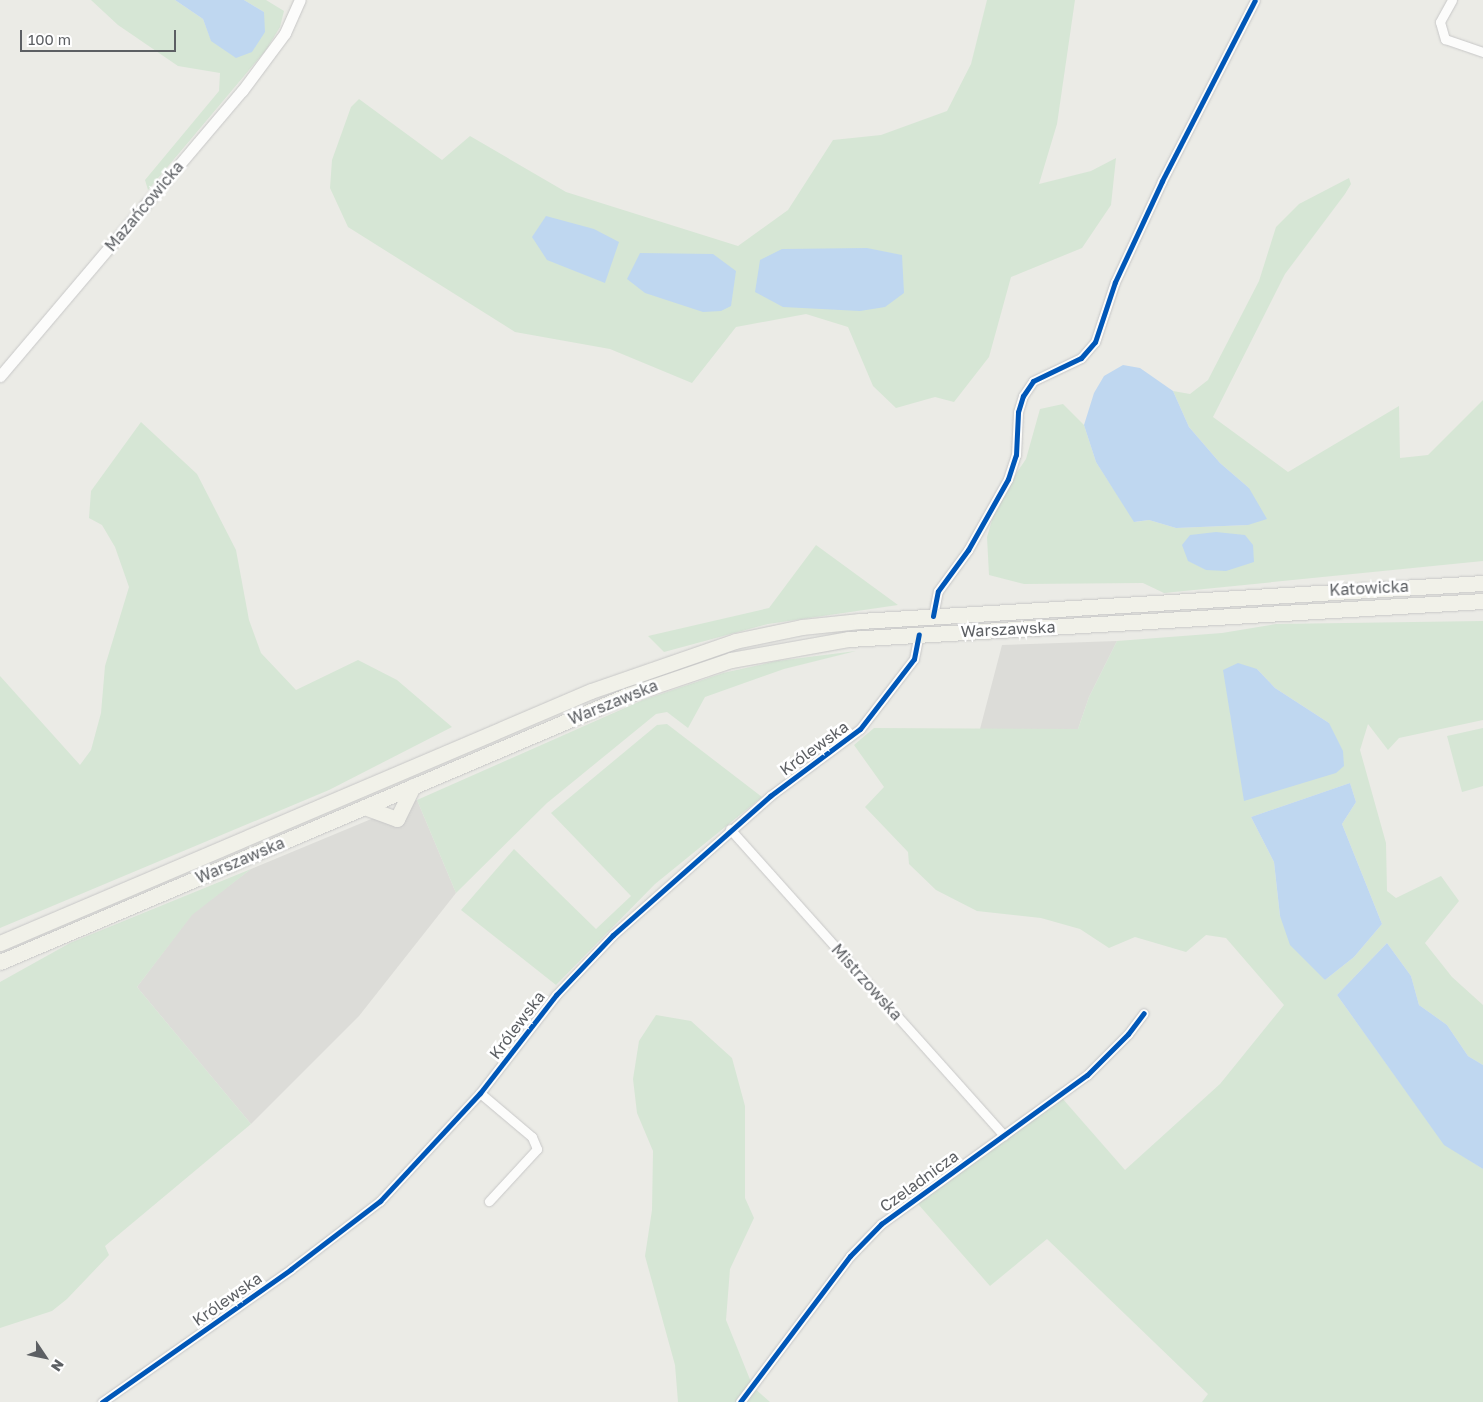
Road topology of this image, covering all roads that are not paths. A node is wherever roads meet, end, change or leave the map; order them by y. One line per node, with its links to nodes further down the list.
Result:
1 (300, 0): 5 (street, Mazańcowicka)
2 (1256, 0): 10 (street)
3 (1452, 0): 4 (street)
4 (1483, 52)
5 (0, 376)
6 (1483, 583): 7 (main road, Katowicka)
7 (1255, 596): 10 (main road, Warszawska)
8 (1483, 601): 9 (main road, Katowicka)
9 (1269, 613): 11 (main road, Warszawska)
10 (933, 616): 15 (main road, Warszawska)
11 (919, 634): 12 (main road, Warszawska); 14 (street, Królewska)
12 (413, 786): 13 (main road, Warszawska); 13 (main road)
13 (364, 807): 16 (main road, Warszawska)
14 (730, 829): 18 (street, Królewska); 19 (street, Mistrzowska)
15 (0, 943)
16 (0, 962)
17 (1144, 1013): 19 (street, Czeladnicza)
18 (480, 1094): 20 (street); 21 (street, Królewska)
19 (1004, 1135): 22 (street, Czeladnicza)
20 (489, 1201)
21 (102, 1402)
22 (740, 1402)

